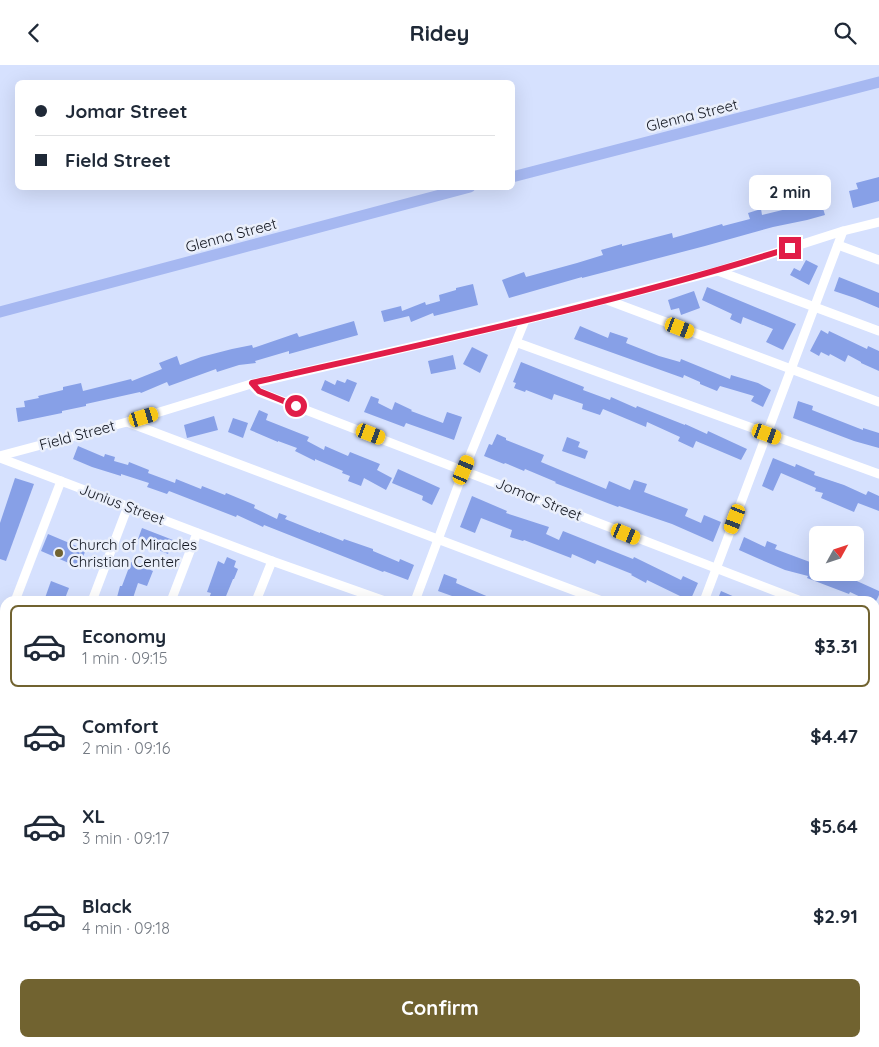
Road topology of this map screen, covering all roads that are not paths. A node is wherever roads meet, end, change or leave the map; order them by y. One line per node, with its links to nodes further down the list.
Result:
1 (879, 82): 2 (main road, Glenna Street)
2 (515, 176)
3 (459, 190): 11 (main road, Glenna Street)
4 (879, 222): 5 (street, Field Street)
5 (843, 231): 6 (street); 8 (street, Field Street)
6 (838, 245): 7 (street); 10 (street)
7 (879, 260)
8 (718, 271): 9 (street, Field Street); 10 (street)
9 (607, 300): 12 (street, Field Street); 15 (street)
10 (815, 306): 13 (street); 15 (street)
11 (0, 312)
12 (526, 320): 14 (street); 16 (street, Field Street)
13 (879, 331)
14 (518, 343): 19 (street); 21 (street)
15 (791, 370): 17 (street); 19 (street)
16 (252, 383): 18 (street, Field Street); 21 (street, Jomar Street)
17 (879, 403)
18 (127, 422): 20 (street, Field Street); 26 (street)
19 (767, 434): 22 (street); 28 (street)
20 (0, 457): 23 (street, Junius Street)
21 (464, 470): 26 (street); 28 (street, Jomar Street)
22 (879, 474)
23 (61, 481): 24 (street, Junius Street); 29 (street)
24 (128, 506): 25 (street, Junius Street); 30 (street)
25 (197, 533): 27 (street, Junius Street); 31 (street)
26 (438, 539): 34 (street); 35 (street)
27 (272, 561): 32 (street); 33 (street, Junius Street)
28 (716, 569): 36 (street); 37 (street, Jomar Street)
29 (17, 596)
30 (94, 596)
31 (173, 596)
32 (258, 596)
33 (370, 596)
34 (417, 596)
35 (589, 596)
36 (706, 596)
37 (787, 596)

